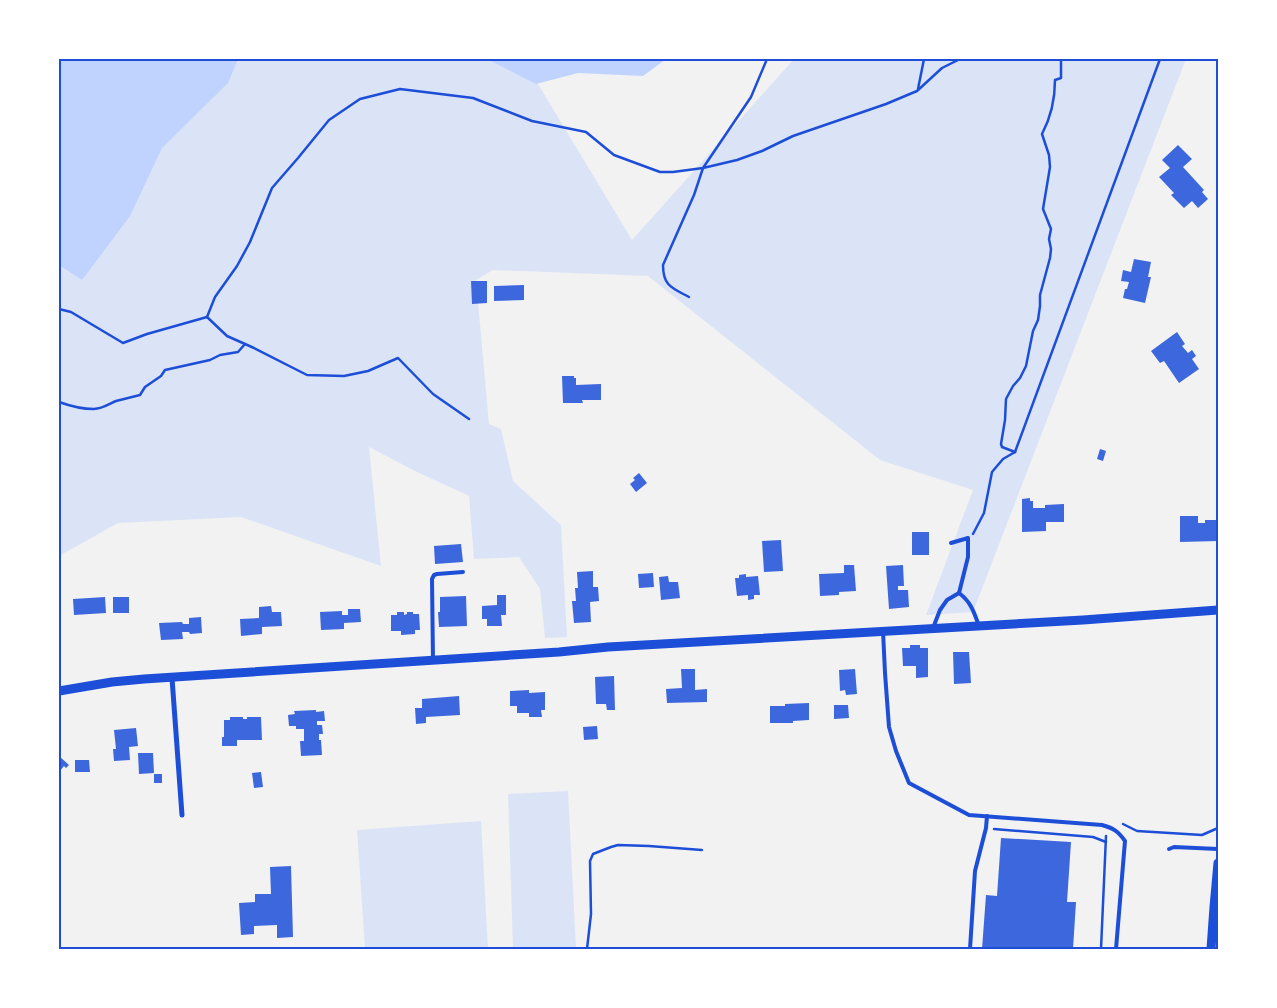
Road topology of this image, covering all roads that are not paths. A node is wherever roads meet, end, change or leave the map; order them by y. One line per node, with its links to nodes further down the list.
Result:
1 (951, 543): 3 (lane)
2 (463, 572): 8 (lane)
3 (959, 593): 5 (lane); 6 (lane)
4 (1218, 610): 5 (street)
5 (979, 626): 6 (street)
6 (933, 628): 7 (street)
7 (883, 631): 8 (street); 12 (lane)
8 (433, 661): 9 (street)
9 (172, 678): 10 (street); 11 (street)
10 (59, 691)
11 (182, 815)
12 (986, 816): 16 (lane); 17 (lane)
13 (1169, 849): 14 (lane)
14 (1218, 850)
15 (1218, 863): 18 (street)
16 (970, 949)
17 (1116, 949)
18 (1211, 949)

